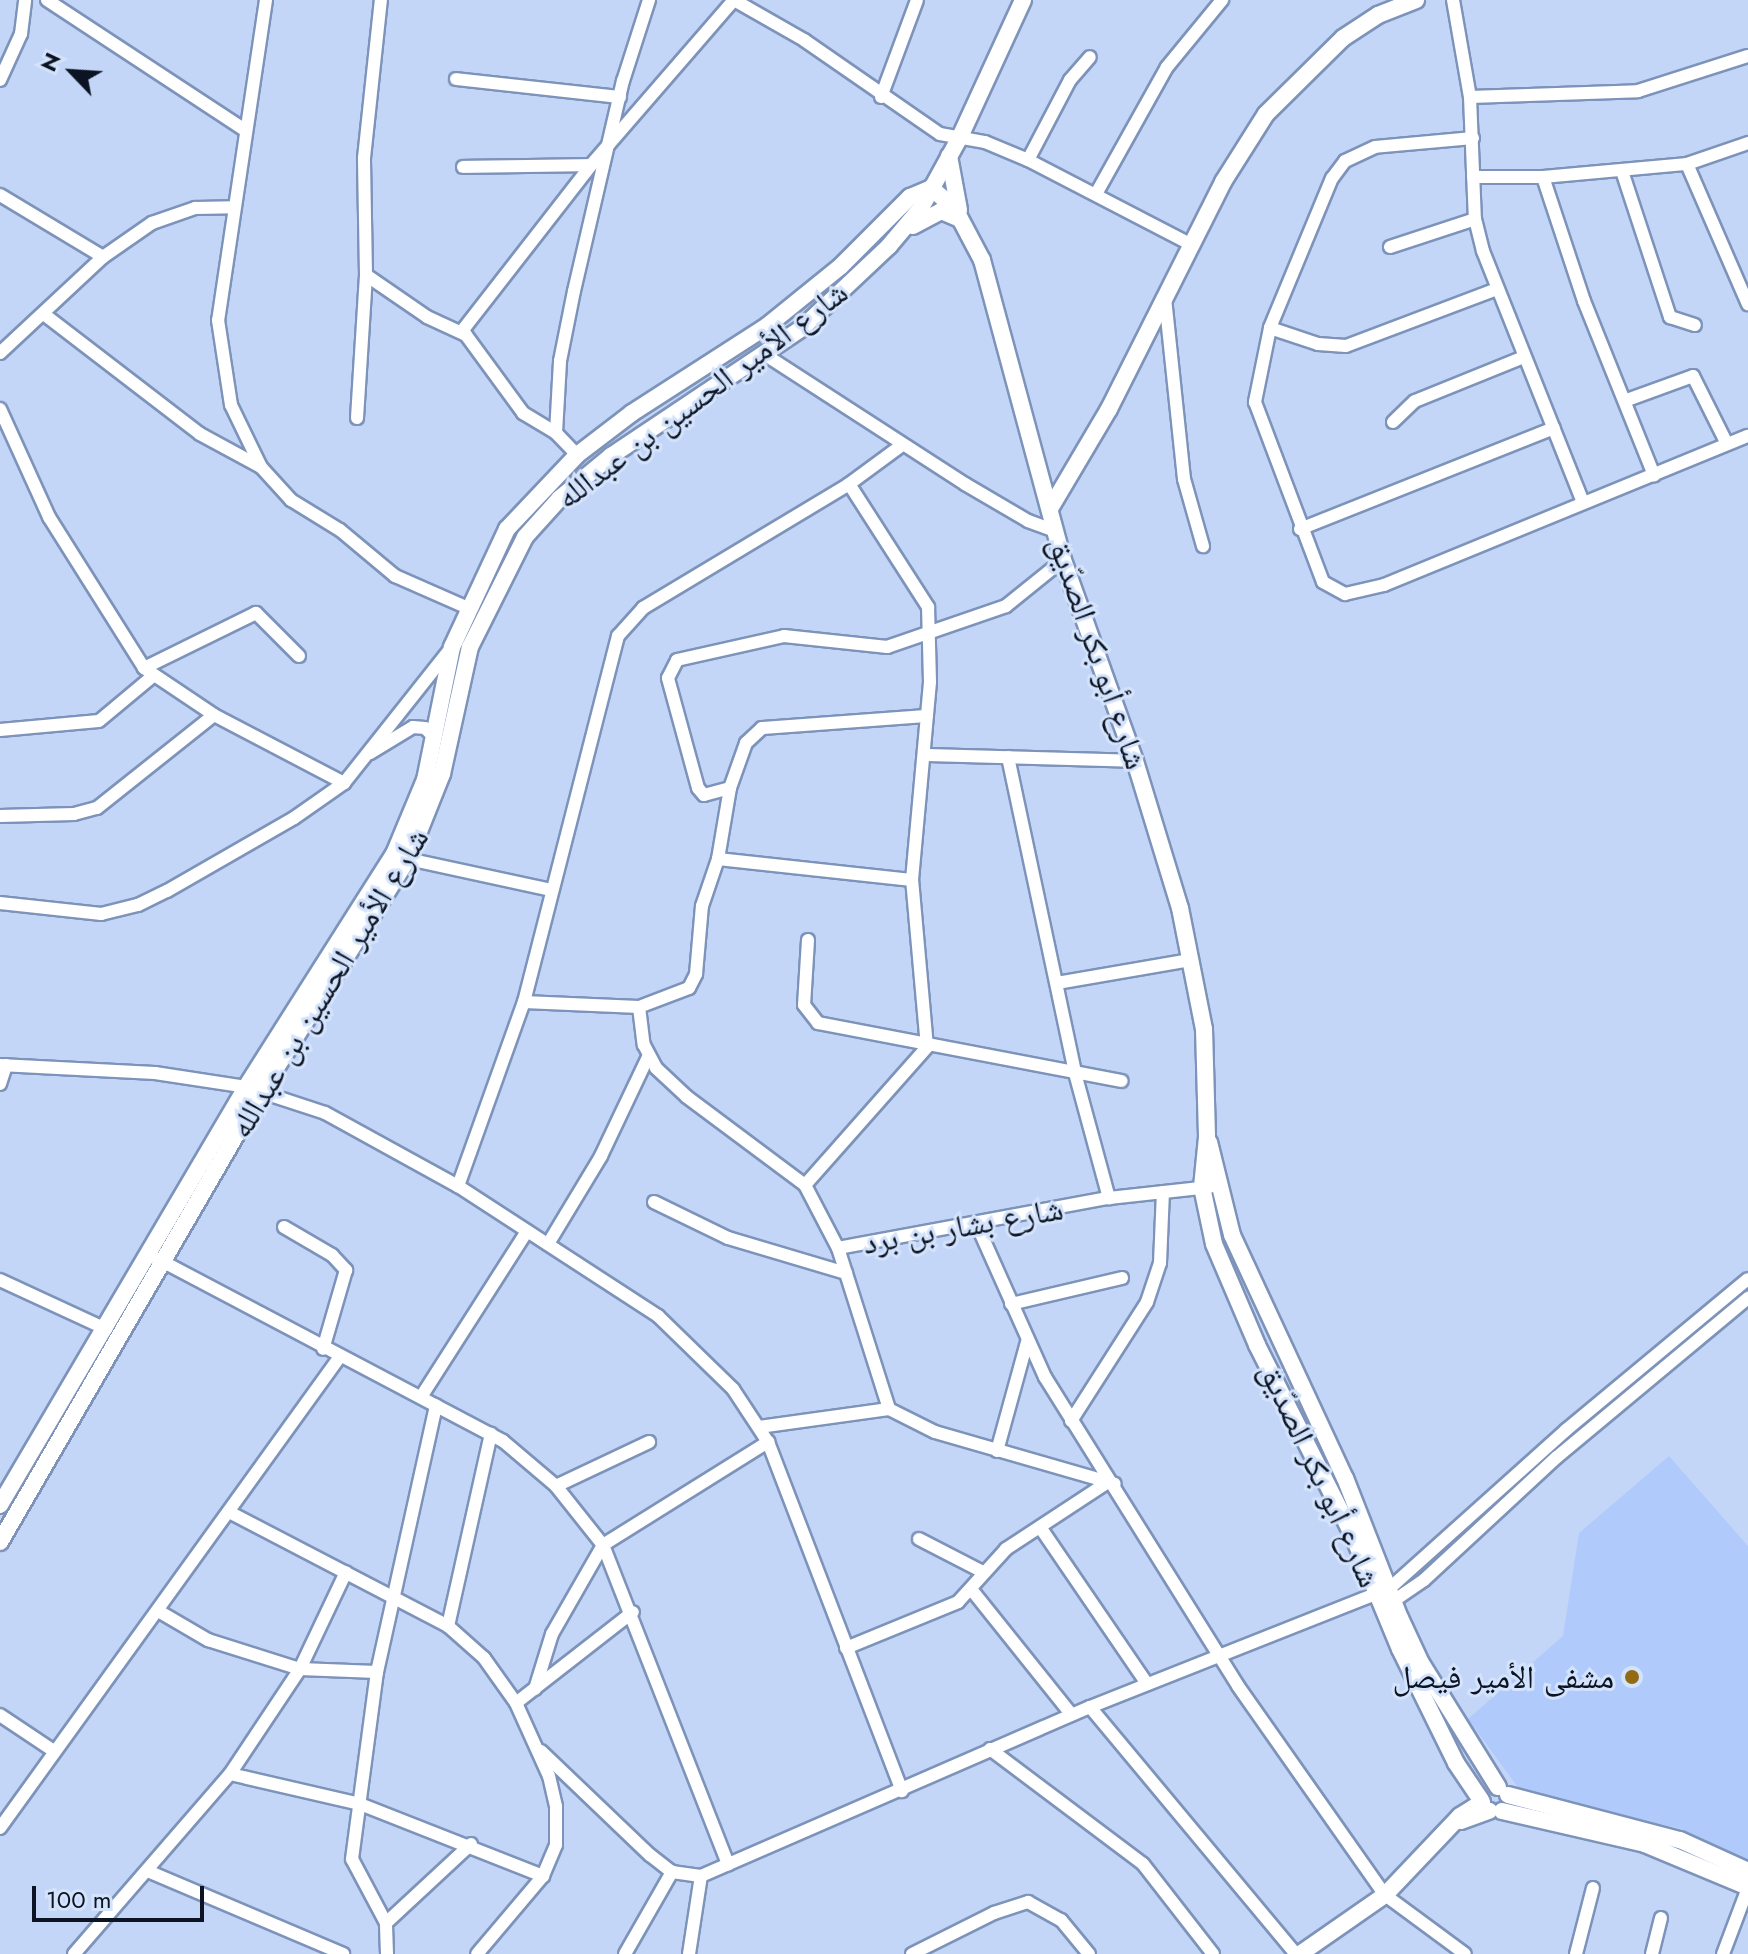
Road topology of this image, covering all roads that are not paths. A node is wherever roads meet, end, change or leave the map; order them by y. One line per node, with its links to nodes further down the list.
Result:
1 (25, 0): 15 (street)
2 (47, 0): 19 (street)
3 (266, 0): 19 (street)
4 (381, 0): 42 (street)
5 (649, 0): 16 (street)
6 (734, 0): 17 (street); 23 (street)
7 (917, 0): 17 (street)
8 (1023, 0): 20 (street, شارع الأمير الحسين بن عبدالله)
9 (1222, 0): 33 (street)
10 (1416, 0): 38 (street)
11 (1453, 0): 18 (street)
12 (1748, 56): 18 (street)
13 (1090, 57): 25 (street)
14 (456, 79): 16 (street)
15 (0, 80)
16 (620, 97): 23 (street)
17 (881, 97): 20 (street)
18 (1470, 97): 21 (street)
19 (245, 130): 35 (street)
20 (960, 137): 24 (street, شارع الأمير الحسين بن عبدالله); 25 (street)
21 (1473, 138): 30 (street); 48 (street)
22 (1748, 143): 26 (street)
23 (610, 144): 27 (street); 58 (street)
24 (949, 156): 32 (street, شارع الأمير الحسين بن عبدالله); 37 (street)
25 (1028, 160): 33 (street)
26 (1687, 164): 29 (street); 45 (street)
27 (591, 165): 28 (street); 49 (street)
28 (463, 167)
29 (1622, 171): 31 (street); 47 (street)
30 (1473, 177): 31 (street); 36 (street)
31 (1543, 177): 53 (street)
32 (931, 188): 37 (street, شارع أبو بكر الصدّيق); 39 (street, شارع الأمير الحسين بن عبدالله); 62 (street, شارع الأمير الحسين بن عبدالله)
33 (1096, 194): 38 (street)
34 (0, 195): 41 (street)
35 (234, 207): 41 (street); 63 (street)
36 (1475, 219): 40 (street); 43 (street)
37 (964, 222): 39 (street); 67 (street, شارع أبو بكر الصدّيق)
38 (1190, 244): 44 (street)
39 (889, 246): 51 (street, شارع الأمير الحسين بن عبدالله)
40 (1390, 247)
41 (103, 257): 46 (street)
42 (366, 275): 49 (street); 55 (street)
43 (1497, 289): 48 (street); 52 (street)
44 (1164, 295): 67 (street); 70 (street)
45 (1748, 304)
46 (45, 315): 50 (street); 63 (street)
47 (1695, 325)
48 (1270, 328): 68 (street)
49 (462, 331): 58 (street)
50 (0, 353)
51 (764, 354): 61 (street); 73 (street, شارع الأمير الحسين بن عبدالله)
52 (1524, 357): 56 (street); 57 (street)
53 (1627, 400): 60 (street); 64 (street)
54 (0, 409): 78 (street)
55 (357, 418)
56 (1393, 422)
57 (1554, 428): 66 (street); 68 (street)
58 (556, 433): 62 (street)
59 (1748, 436): 60 (street)
60 (1727, 444): 64 (street)
61 (902, 445): 65 (street); 69 (street)
62 (577, 455): 72 (street, شارع الأمير الحسين بن عبدالله)
63 (261, 467): 74 (street)
64 (1654, 475): 66 (street)
65 (849, 484): 75 (street); 94 (street)
66 (1583, 502): 68 (street)
67 (1051, 507): 69 (street, شارع أبو بكر الصدّيق)
68 (1300, 529)
69 (1056, 531): 71 (street, شارع أبو بكر الصدّيق)
70 (1203, 546)
71 (1063, 560): 75 (street); 86 (street, شارع أبو بكر الصدّيق)
72 (486, 572): 73 (street); 74 (street, شارع الأمير الحسين بن عبدالله)
73 (503, 579): 87 (street, شارع الأمير الحسين بن عبدالله)
74 (468, 608): 76 (street, شارع الأمير الحسين بن عبدالله)
75 (932, 632): 80 (street); 89 (street)
76 (452, 647): 82 (street, شارع الأمير الحسين بن عبدالله); 83 (street)
77 (299, 656): 78 (street)
78 (148, 672): 79 (street); 81 (street)
79 (214, 715): 88 (street); 90 (street)
80 (927, 716): 84 (street); 89 (street)
81 (0, 730)
82 (435, 738): 83 (street); 87 (street, شارع الأمير الحسين بن عبدالله)
83 (370, 753): 88 (street)
84 (925, 755): 85 (street); 93 (street)
85 (1008, 757): 86 (street); 98 (street)
86 (1135, 761): 97 (street, شارع أبو بكر الصدّيق)
87 (432, 782): 91 (street, شارع الأمير الحسين بن عبدالله); 107 (street, شارع الأمير الحسين بن عبدالله)
88 (344, 783): 95 (street)
89 (730, 788): 92 (street)
90 (0, 816)
91 (408, 859): 94 (street); 107 (street, شارع الأمير الحسين بن عبدالله)
92 (718, 859): 93 (street); 100 (street)
93 (912, 880): 101 (street)
94 (551, 890): 99 (street)
95 (0, 903)
96 (808, 940): 101 (street)
97 (1190, 960): 98 (street); 108 (street, شارع أبو بكر الصدّيق)
98 (1057, 983): 104 (street)
99 (524, 1002): 100 (street); 110 (street)
100 (639, 1007): 102 (street)
101 (927, 1047): 104 (street); 109 (street)
102 (648, 1057): 109 (street, شارع بشار بن برد); 119 (street)
103 (3, 1065): 106 (street); 107 (street)
104 (1075, 1073): 105 (street); 114 (street)
105 (1121, 1081)
106 (0, 1084)
107 (254, 1090): 110 (street); 121 (street, شارع الأمير الحسين بن عبدالله); 122 (street, شارع الأمير الحسين بن عبدالله)
108 (1207, 1137): 111 (street, شارع أبو بكر الصدّيق); 112 (street, شارع أبو بكر الصدّيق)
109 (805, 1185): 120 (street, شارع بشار بن برد)
110 (458, 1186): 118 (street)
111 (1220, 1186): 112 (street, شارع بشار بن برد); 156 (street, شارع أبو بكر الصدّيق)
112 (1202, 1187): 113 (street, شارع بشار بن برد); 156 (street, شارع أبو بكر الصدّيق)
113 (1163, 1192): 114 (street, شارع بشار بن برد); 136 (street)
114 (1109, 1198): 116 (street, شارع بشار بن برد)
115 (654, 1202): 123 (street)
116 (977, 1225): 120 (street, شارع بشار بن برد); 128 (street)
117 (284, 1227): 131 (street)
118 (527, 1231): 119 (street); 133 (street)
119 (548, 1244): 137 (street)
120 (838, 1248): 123 (street)
121 (147, 1254): 122 (street); 129 (street, شارع الأمير الحسين بن عبدالله)
122 (165, 1263): 131 (street); 143 (street, شارع الأمير الحسين بن عبدالله)
123 (846, 1273): 135 (street)
124 (1122, 1278): 128 (street)
125 (1748, 1279): 156 (street)
126 (0, 1280): 129 (street)
127 (1748, 1298): 156 (street)
128 (1011, 1304): 130 (street)
129 (106, 1329): 142 (street, شارع الأمير الحسين بن عبدالله)
130 (1027, 1342): 136 (street); 141 (street)
131 (323, 1349): 132 (street)
132 (339, 1358): 133 (street); 147 (street)
133 (421, 1397): 134 (street)
134 (436, 1405): 138 (street); 155 (street)
135 (889, 1409): 137 (street); 141 (street)
136 (1071, 1421): 144 (street)
137 (759, 1427): 140 (street)
138 (491, 1434): 145 (street); 159 (street)
139 (649, 1442): 145 (street)
140 (768, 1442): 151 (street); 160 (street)
141 (997, 1451): 144 (street)
142 (29, 1456): 143 (street); 146 (street, شارع الأمير الحسين بن عبدالله)
143 (47, 1466): 150 (street, شارع الأمير الحسين بن عبدالله)
144 (1112, 1483): 148 (street); 161 (street)
145 (556, 1486): 151 (street)
146 (0, 1505)
147 (231, 1513): 152 (street); 157 (street)
148 (1040, 1527): 153 (street); 164 (street)
149 (919, 1539): 153 (street)
150 (0, 1542)
151 (603, 1545): 158 (street); 165 (street)
152 (346, 1572): 155 (street); 162 (street)
153 (983, 1572): 154 (street)
154 (971, 1589): 160 (street); 169 (street)
155 (394, 1596): 159 (street); 163 (street)
156 (1385, 1597): 161 (street); 175 (street, شارع أبو بكر الصدّيق)
157 (160, 1612): 162 (street); 171 (street)
158 (633, 1612): 165 (street); 179 (street)
159 (448, 1626): 166 (street)
160 (846, 1648): 174 (street)
161 (1219, 1654): 164 (street); 187 (street)
162 (300, 1669): 163 (street); 173 (street)
163 (377, 1672): 176 (street)
164 (1147, 1684): 167 (street)
165 (535, 1689): 166 (street)
166 (516, 1703): 172 (street)
167 (1090, 1707): 169 (street); 199 (street)
168 (0, 1715): 171 (street)
169 (1072, 1715): 170 (street)
170 (990, 1749): 174 (street); 198 (street)
171 (54, 1751): 177 (street)
172 (541, 1751): 182 (street); 183 (street)
173 (230, 1774): 176 (street); 181 (street)
174 (902, 1791): 179 (street)
175 (1493, 1801): 180 (street); 186 (street); 187 (street)
176 (360, 1804): 178 (street); 189 (street)
177 (0, 1828)
178 (471, 1844): 183 (street); 189 (street)
179 (728, 1864): 184 (street)
180 (1748, 1871)
181 (150, 1872): 190 (street); 191 (street)
182 (672, 1872): 184 (street); 194 (street)
183 (543, 1876): 193 (street)
184 (701, 1876): 195 (street)
185 (1593, 1888): 201 (street)
186 (1748, 1888): 203 (street)
187 (1385, 1895): 199 (street); 200 (street)
188 (1661, 1918): 202 (street)
189 (386, 1923): 192 (street)
190 (74, 1954)
191 (343, 1954)
192 (387, 1954)
193 (477, 1954)
194 (625, 1954)
195 (689, 1954)
196 (912, 1954): 197 (street)
197 (1089, 1954)
198 (1213, 1954)
199 (1298, 1954)
200 (1465, 1954)
201 (1576, 1954)
202 (1652, 1954)
203 (1723, 1954)

